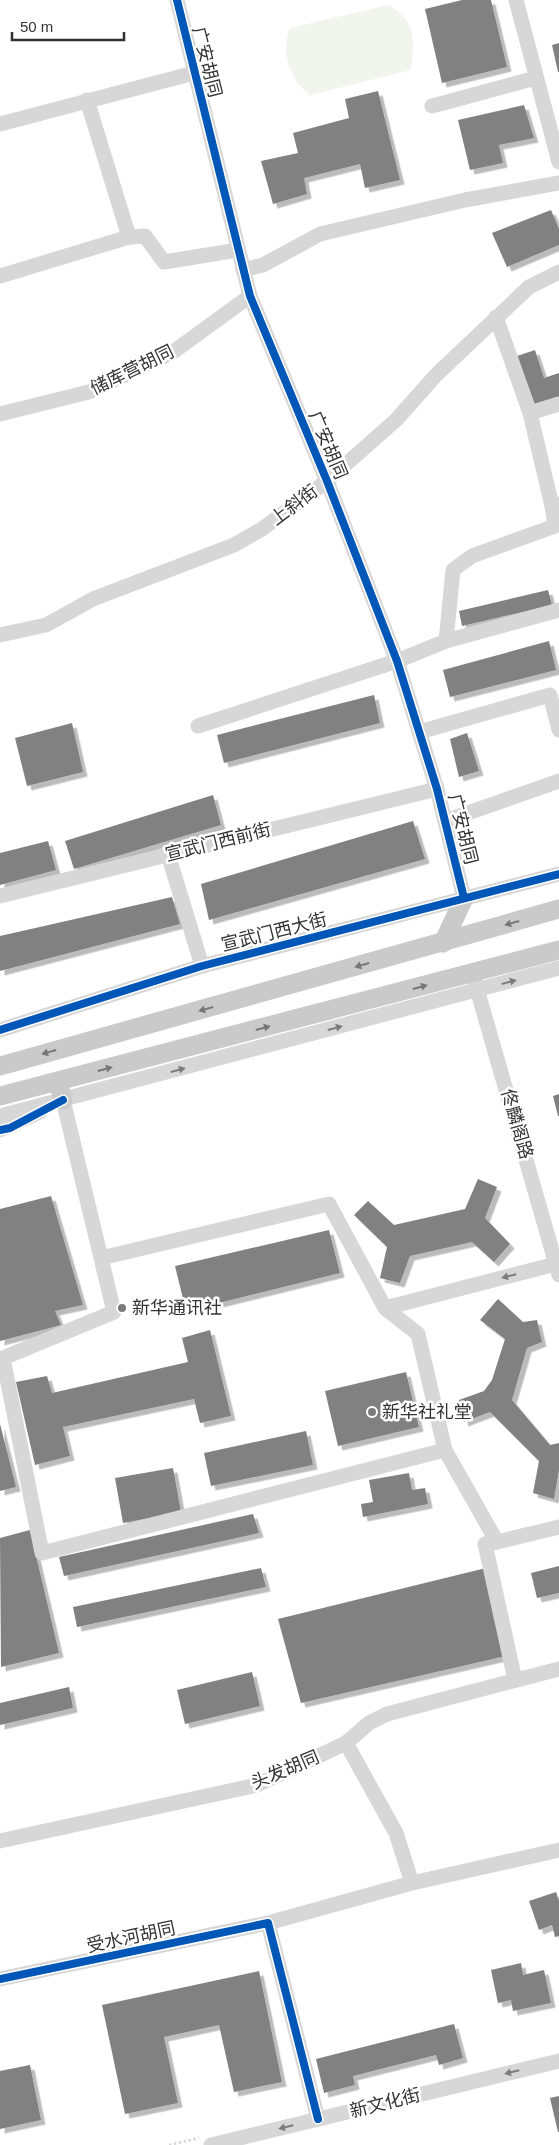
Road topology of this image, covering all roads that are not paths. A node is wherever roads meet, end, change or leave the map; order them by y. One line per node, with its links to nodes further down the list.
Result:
1 (177, 0): 3 (street, 广安胡同)
2 (516, 0): 4 (street)
3 (194, 72): 5 (street); 11 (street, 广安胡同)
4 (536, 78): 6 (street); 8 (street)
5 (87, 100): 7 (street); 10 (street)
6 (432, 106)
7 (0, 124)
8 (559, 162)
9 (559, 183): 12 (street)
10 (129, 237): 11 (street); 14 (street)
11 (238, 250): 12 (street, 广安胡同)
12 (243, 270): 15 (street, 广安胡同)
13 (559, 272): 16 (street, 上斜街)
14 (0, 276)
15 (250, 296): 19 (street, 储库营胡同); 20 (street, 广安胡同)
16 (496, 317): 18 (street); 20 (street, 上斜街)
17 (559, 404): 18 (street)
18 (530, 413): 21 (street)
19 (0, 414)
20 (327, 480): 23 (street, 上斜街); 25 (street, 广安胡同)
21 (555, 505): 24 (street)
22 (559, 610): 24 (street)
23 (0, 635)
24 (446, 641): 25 (street)
25 (397, 661): 26 (street); 28 (street, 广安胡同)
26 (198, 726)
27 (559, 730): 28 (street)
28 (419, 732): 30 (street, 广安胡同)
29 (559, 781): 31 (street)
30 (437, 790): 31 (street, 广安胡同); 32 (street, 宣武门西前街)
31 (445, 821): 35 (street, 广安胡同)
32 (168, 854): 34 (street, 宣武门西前街); 39 (street)
33 (559, 874): 35 (street, 宣武门西大街)
34 (0, 896)
35 (464, 898): 37 (main road); 39 (street, 宣武门西大街)
36 (559, 909): 37 (main road, one-way to 37)
37 (443, 943): 43 (main road, one-way to 43)
38 (559, 950): 41 (main road)
39 (202, 966): 42 (street, 宣武门西大街)
40 (559, 968): 41 (street, one-way to 40)
41 (475, 982): 44 (main road, one-way to 41); 46 (street, one-way to 41); 50 (street, 佟麟阁路)
42 (0, 1030)
43 (0, 1066)
44 (58, 1082): 45 (main road); 46 (main road)
45 (0, 1096)
46 (63, 1100): 47 (street); 48 (street); 49 (street)
47 (0, 1116)
48 (0, 1130)
49 (101, 1258): 51 (street); 52 (street)
50 (558, 1270): 51 (street, one-way to 51)
51 (385, 1308): 52 (street)
52 (445, 1450): 54 (street)
53 (559, 1527): 54 (street)
54 (497, 1542): 56 (street)
55 (559, 1669): 56 (street, 头发胡同)
56 (515, 1680): 57 (street, 头发胡同)
57 (346, 1743): 58 (street, 头发胡同); 60 (street)
58 (0, 1841)
59 (559, 1850): 60 (street, 受水河胡同)
60 (412, 1883): 61 (street, 受水河胡同)
61 (268, 1923): 62 (street, 受水河胡同); 64 (street)
62 (0, 1980)
63 (559, 2061): 64 (street, 新文化街, one-way to 64)
64 (318, 2119): 65 (street, 新文化街, one-way to 65)
65 (211, 2145)

